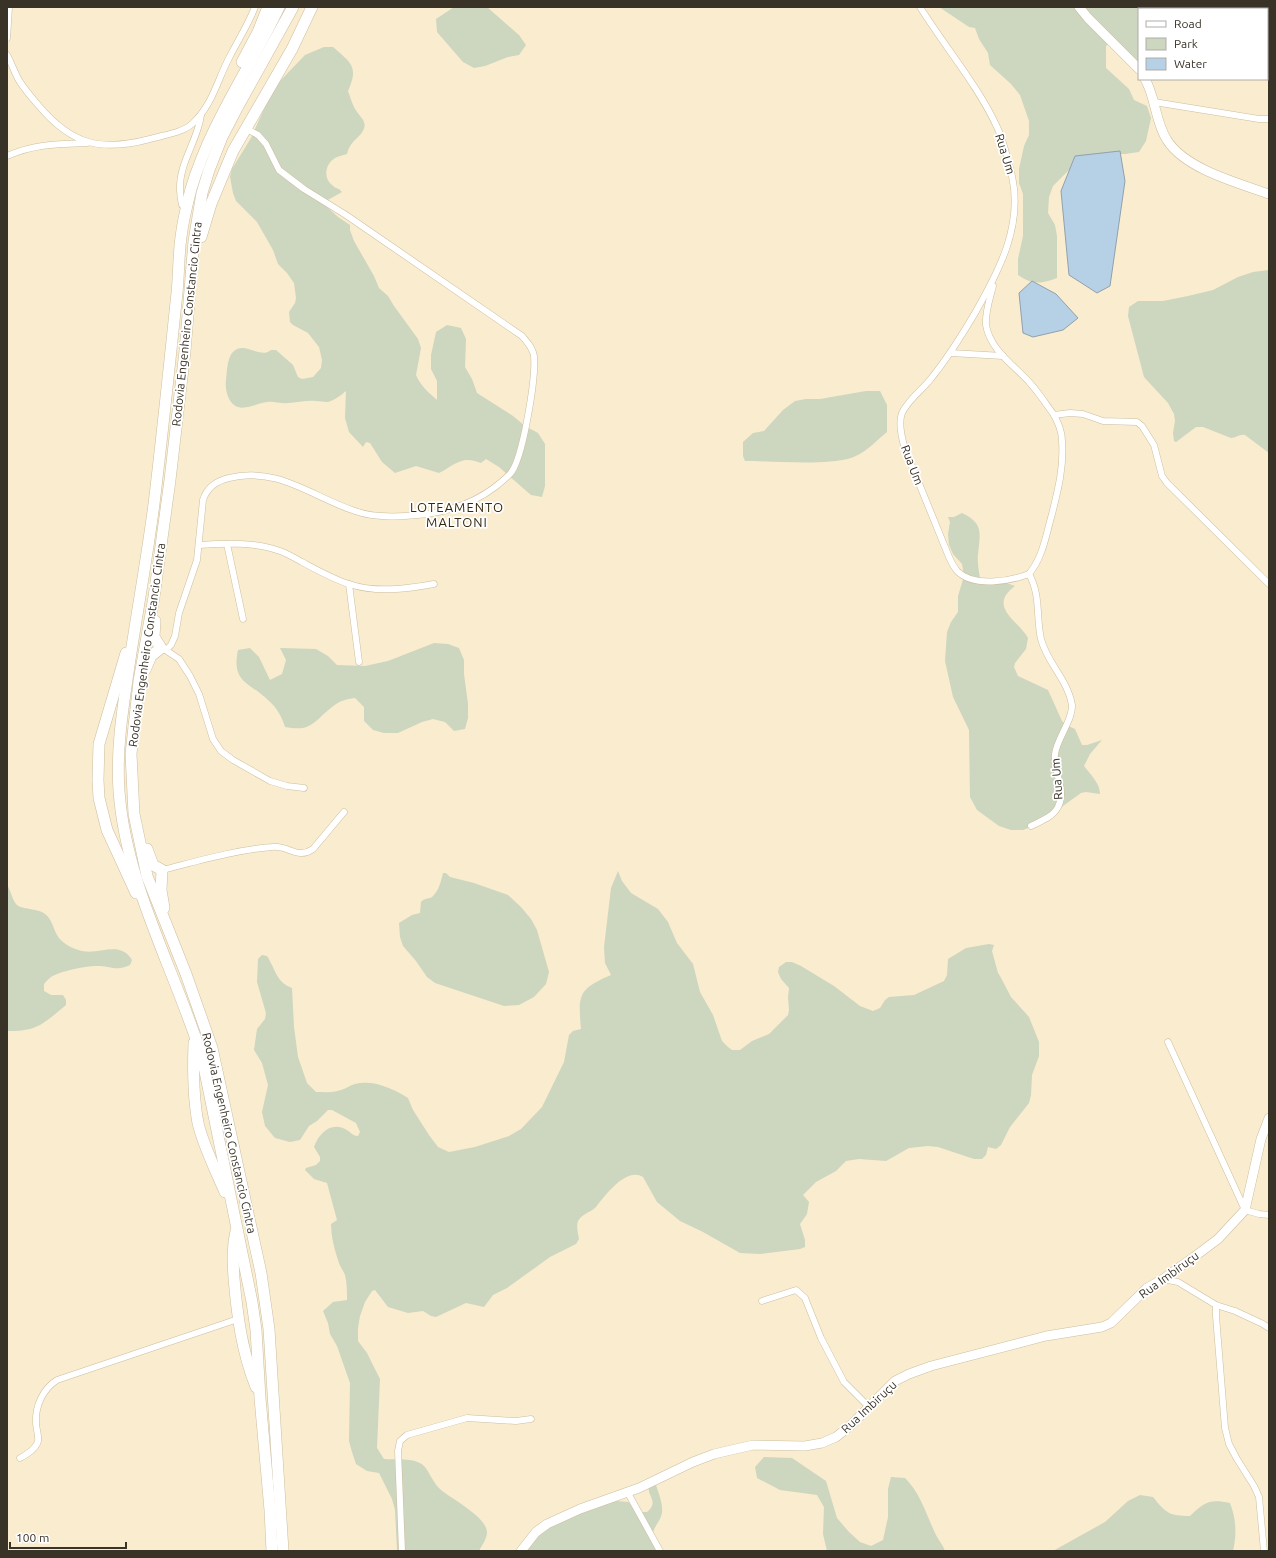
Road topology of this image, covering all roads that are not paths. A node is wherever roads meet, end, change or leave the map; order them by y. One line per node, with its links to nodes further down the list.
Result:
1 (9, 7): 9 (street)
2 (255, 7): 14 (street)
3 (268, 7): 20 (highway)
4 (279, 7): 21 (highway, Rodovia Engenheiro Constancio Cintra)
5 (293, 7): 22 (highway, Rodovia Engenheiro Constancio Cintra)
6 (312, 7): 16 (highway)
7 (920, 7): 23 (street, Rua Um)
8 (1079, 7): 11 (street)
9 (7, 38)
10 (7, 55): 17 (street)
11 (1138, 68)
12 (1146, 80): 13 (street)
13 (1154, 102): 15 (street); 19 (street)
14 (201, 115): 17 (street); 20 (street)
15 (1269, 118)
16 (245, 128): 22 (highway); 28 (street)
17 (90, 142): 18 (street)
18 (7, 156)
19 (1269, 194)
20 (182, 205): 21 (highway)
21 (181, 236): 35 (highway, Rodovia Engenheiro Constancio Cintra)
22 (192, 271): 33 (highway, Rodovia Engenheiro Constancio Cintra)
23 (994, 280): 24 (street, Rua Um); 25 (street)
24 (950, 353): 25 (street); 29 (street, Rua Um)
25 (1003, 356): 26 (street)
26 (1054, 415): 29 (street); 32 (street)
27 (227, 544): 28 (street); 30 (street); 34 (street)
28 (199, 546): 36 (street)
29 (1030, 574): 42 (street, Rua Um)
30 (350, 584): 31 (street); 37 (street)
31 (434, 584)
32 (1269, 584)
33 (154, 597): 36 (highway); 38 (highway, Rodovia Engenheiro Constancio Cintra)
34 (243, 619)
35 (134, 630): 44 (highway, Rodovia Engenheiro Constancio Cintra); 44 (highway)
36 (164, 649): 38 (highway); 39 (street)
37 (359, 662)
38 (139, 681): 41 (highway, Rodovia Engenheiro Constancio Cintra)
39 (304, 788)
40 (344, 812): 43 (street)
41 (134, 814): 43 (highway); 45 (highway, Rodovia Engenheiro Constancio Cintra)
42 (1031, 826)
43 (162, 870): 45 (highway)
44 (150, 920): 46 (highway, Rodovia Engenheiro Constancio Cintra)
45 (168, 932): 63 (highway, Rodovia Engenheiro Constancio Cintra)
46 (194, 1032): 50 (highway, Rodovia Engenheiro Constancio Cintra); 50 (highway)
47 (1168, 1042): 49 (street)
48 (1269, 1118): 49 (street)
49 (1245, 1210): 51 (street); 53 (street, Rua Imbiruçu)
50 (234, 1212): 52 (highway, Rodovia Engenheiro Constancio Cintra)
51 (1269, 1215)
52 (238, 1227): 56 (highway); 58 (highway, Rodovia Engenheiro Constancio Cintra)
53 (1163, 1279): 55 (street); 59 (street, Rua Imbiruçu)
54 (762, 1301): 59 (street)
55 (1216, 1305): 57 (street); 68 (street)
56 (238, 1319): 58 (highway); 61 (street)
57 (1269, 1328)
58 (260, 1398): 64 (highway, Rodovia Engenheiro Constancio Cintra)
59 (868, 1407): 62 (street, Rua Imbiruçu)
60 (531, 1419): 65 (street)
61 (20, 1458)
62 (628, 1492): 66 (street, Rua Imbiruçu); 67 (street)
63 (284, 1549)
64 (272, 1551)
65 (402, 1551)
66 (521, 1551)
67 (660, 1551)
68 (1264, 1551)

